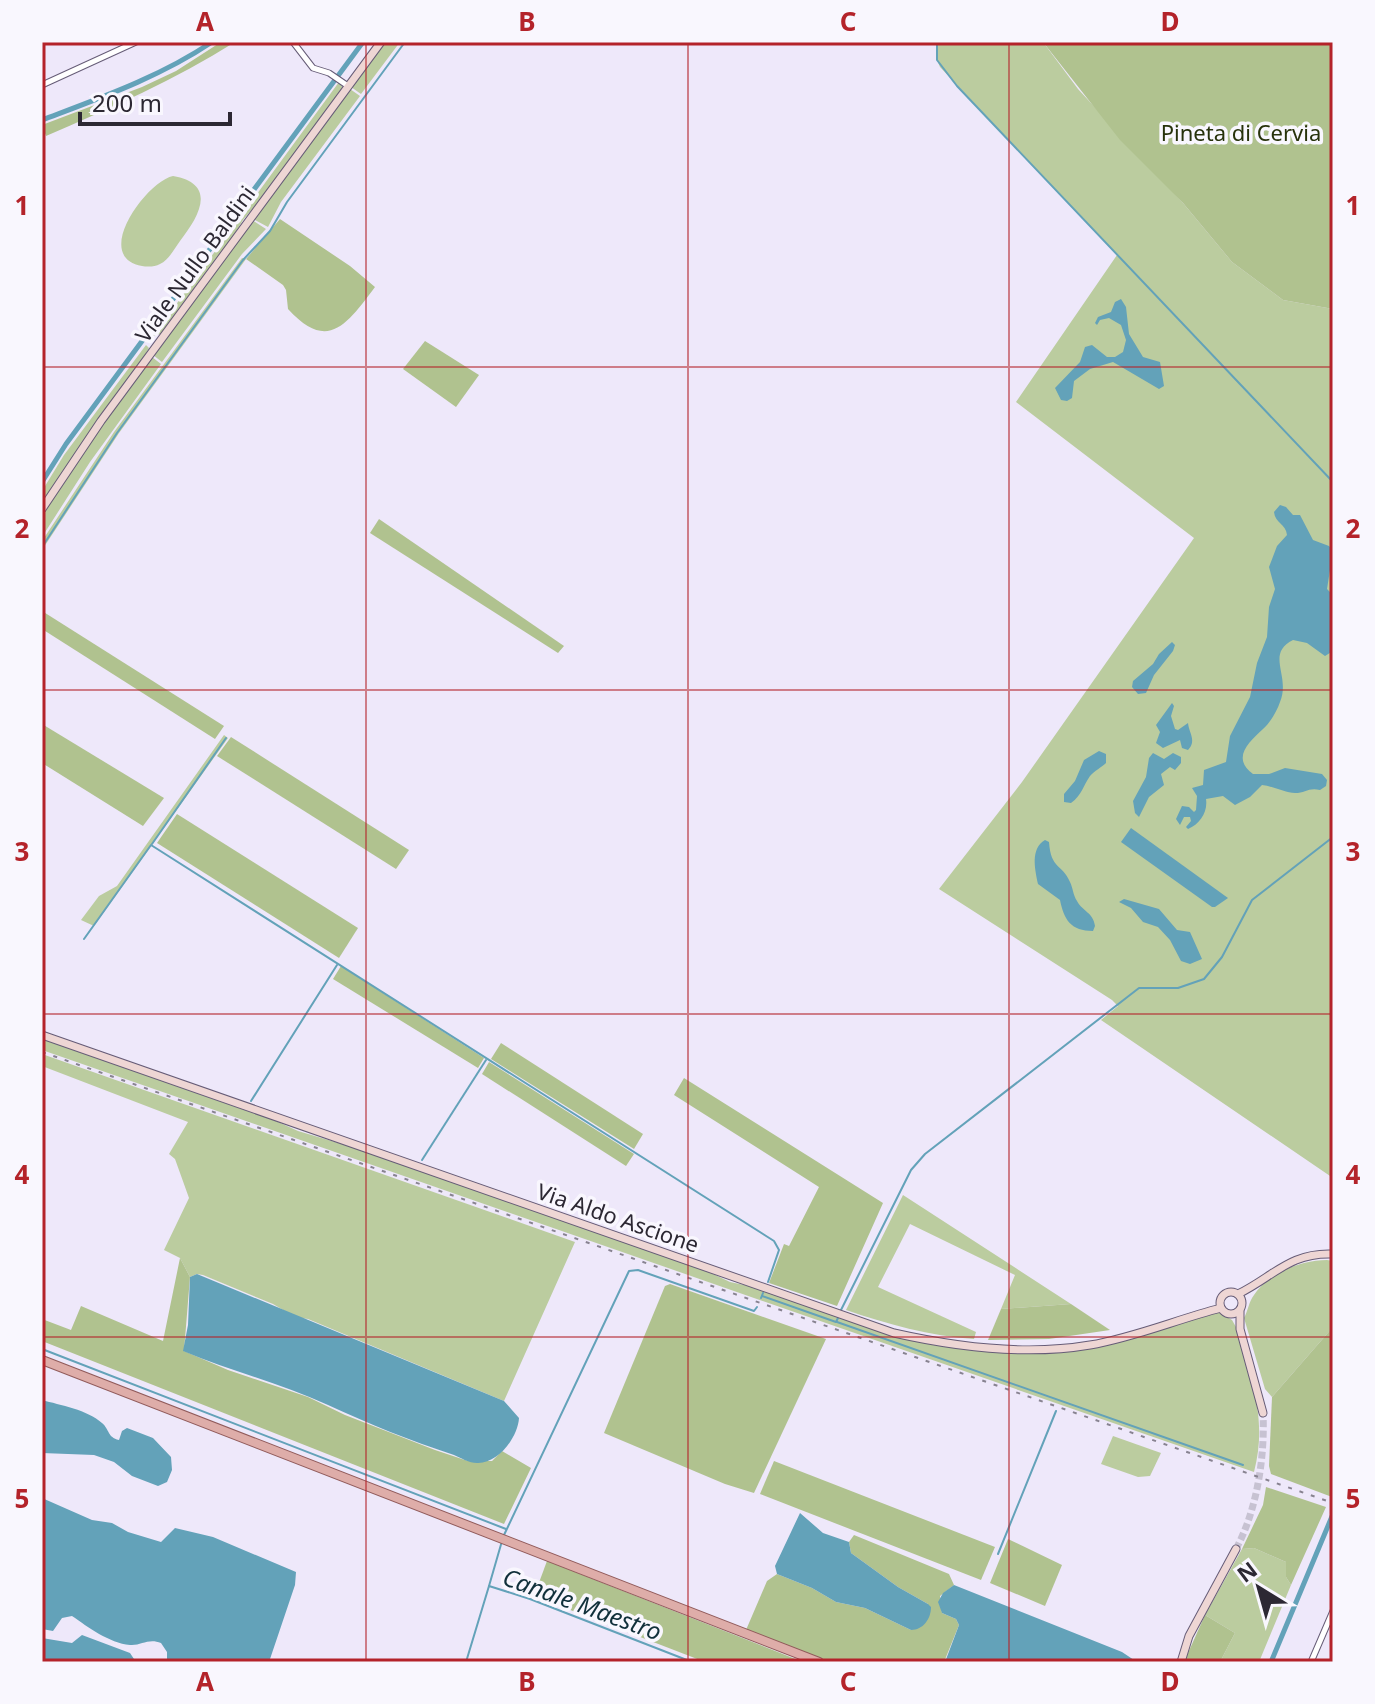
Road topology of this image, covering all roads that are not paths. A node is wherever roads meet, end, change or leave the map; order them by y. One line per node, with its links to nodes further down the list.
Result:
1 (136, 42): 5 (street)
2 (293, 42): 4 (street)
3 (381, 42): 4 (street, Viale Nullo Baldini)
4 (346, 84): 6 (street, Viale Nullo Baldini)
5 (42, 85)
6 (42, 509)
7 (42, 1035): 11 (street, Via Aldo Ascione)
8 (1333, 1254): 9 (street)
9 (1265, 1277): 10 (street); 12 (street)
10 (1238, 1294): 11 (street, Via Aldo Ascione); 12 (street)
11 (1220, 1304): 13 (street)
12 (1241, 1307): 13 (street); 14 (street)
13 (1230, 1315): 14 (street)
14 (1240, 1329): 16 (street)
15 (42, 1360): 21 (main road)
16 (1263, 1413)
17 (1236, 1549): 22 (street)
18 (1333, 1611): 19 (street)
19 (1329, 1621): 20 (street); 23 (street)
20 (1333, 1628)
21 (819, 1662)
22 (1181, 1662)
23 (1311, 1662)

